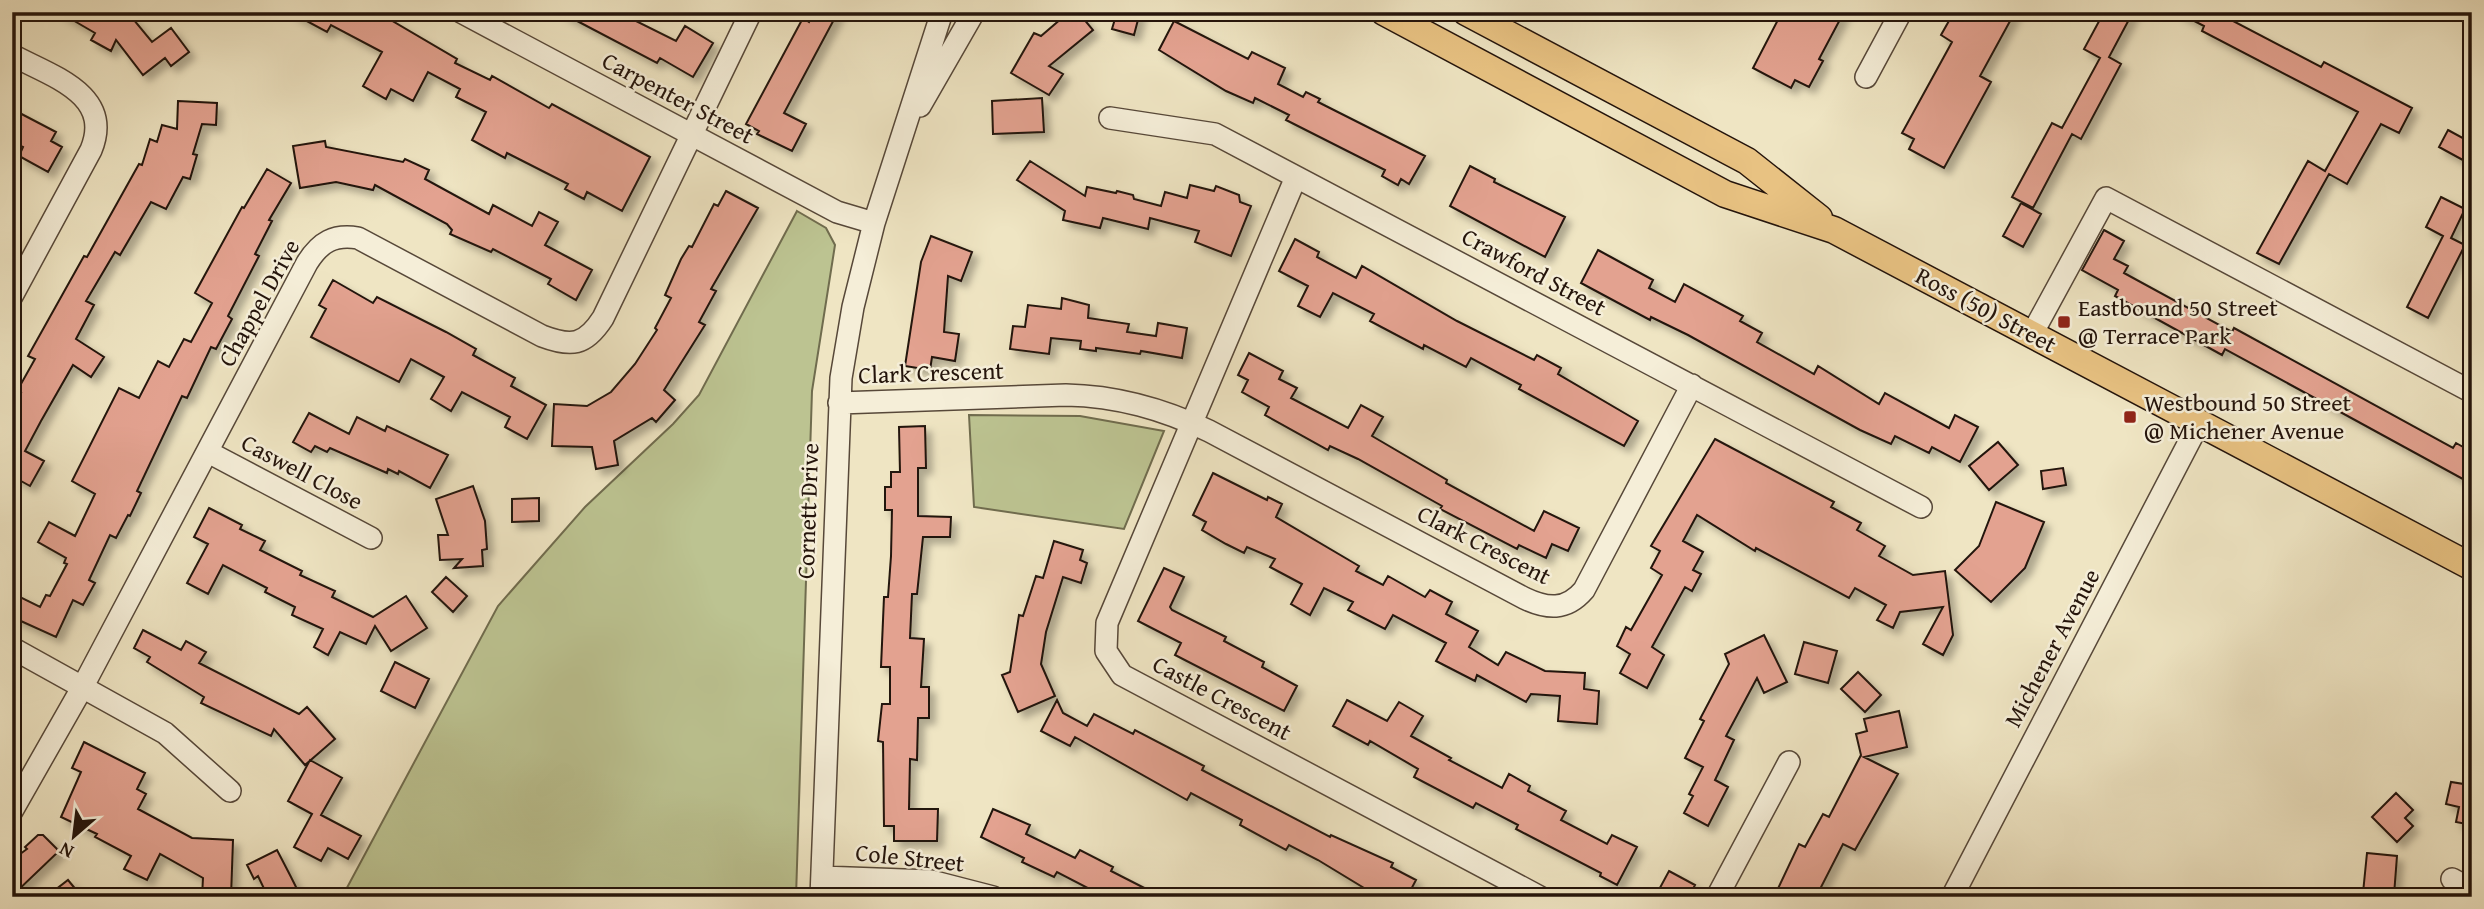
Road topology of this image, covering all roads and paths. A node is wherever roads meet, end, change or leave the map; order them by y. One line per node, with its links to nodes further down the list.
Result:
1 (461, 12): 11 (street, Carpenter Street)
2 (751, 12): 11 (street)
3 (942, 12): 12 (street, Cornett Drive)
4 (974, 12): 12 (street, Cornett Drive)
5 (1384, 12): 15 (main road, Ross (50) Street)
6 (1466, 12): 15 (main road, Ross (50) Street)
7 (1901, 12): 9 (street)
8 (12, 55): 16 (street)
9 (1866, 77)
10 (1110, 118): 13 (street, Crawford Street)
11 (691, 135): 14 (street, Carpenter Street); 23 (street, Chappel Drive)
12 (903, 135): 14 (street, Cornett Drive)
13 (1296, 177): 18 (street, Crawford Street); 21 (street)
14 (874, 223): 20 (street, Cornett Drive)
15 (1834, 229): 17 (main road, Ross (50) Street)
16 (12, 296)
17 (2032, 334): 19 (street); 22 (main road, Ross (50) Street)
18 (1692, 384): 21 (street, Clark Crescent); 24 (street, Crawford Street)
19 (2472, 392)
20 (839, 403): 21 (street, Clark Crescent); 33 (street, Cornett Drive)
21 (1190, 422): 36 (street, Castle Crescent)
22 (2199, 423): 26 (main road, Ross (50) Street); 38 (street, Michener Avenue)
23 (208, 452): 25 (street, Caswell Close); 28 (street, Chappel Drive)
24 (1922, 507)
25 (371, 538)
26 (2472, 567)
27 (12, 648): 28 (street)
28 (82, 688): 30 (street); 31 (street, Chappel Drive)
29 (1789, 762): 37 (street)
30 (230, 791)
31 (12, 811)
32 (2452, 879): 34 (street)
33 (822, 887): 35 (street, Cole Street)
34 (2472, 890)
35 (993, 897)
36 (1540, 897)
37 (1717, 897)
38 (1952, 897)

